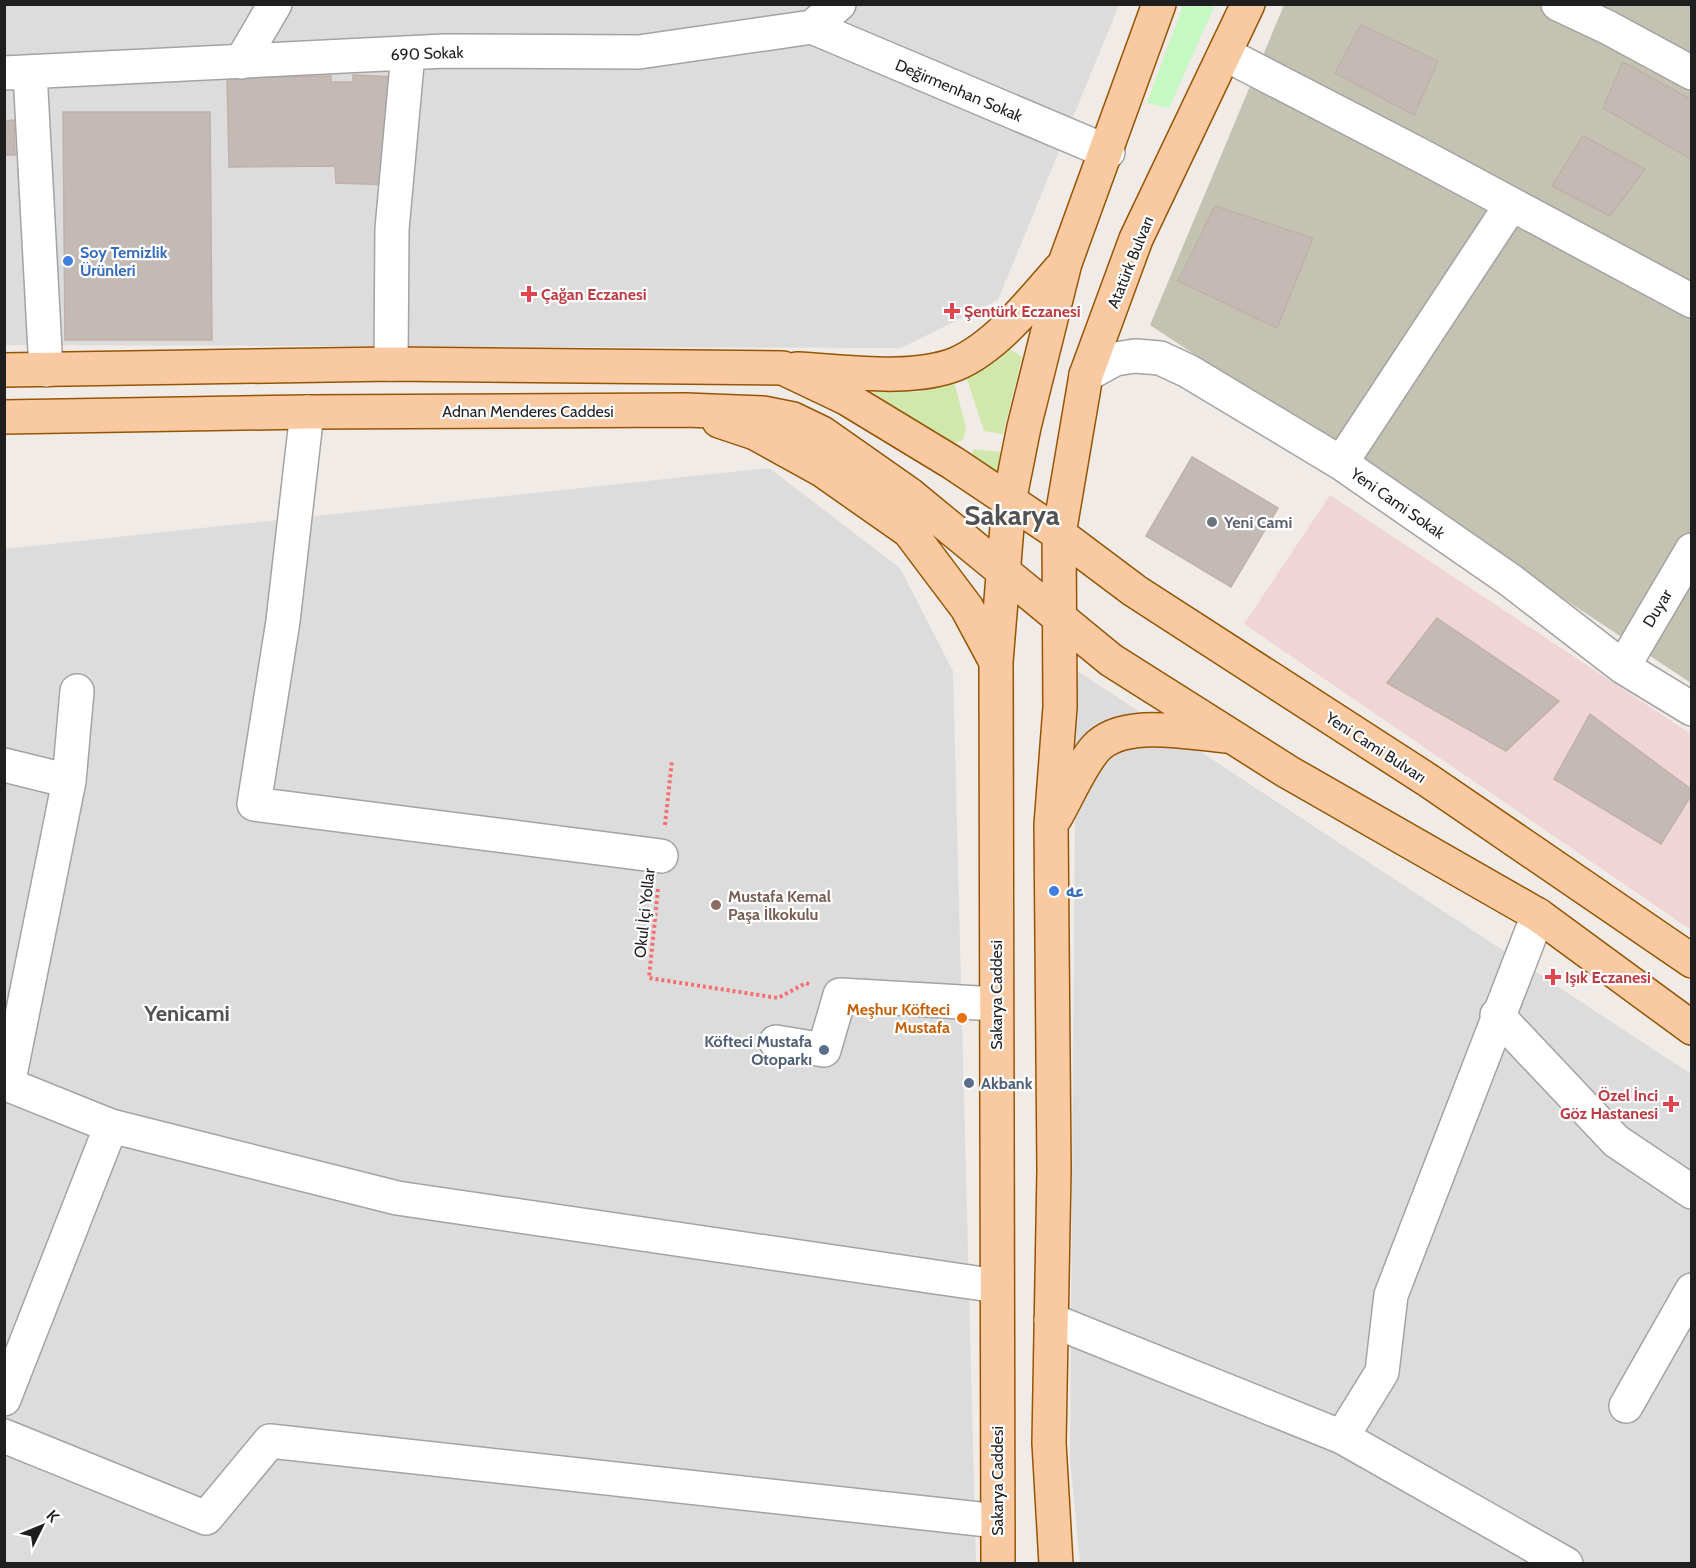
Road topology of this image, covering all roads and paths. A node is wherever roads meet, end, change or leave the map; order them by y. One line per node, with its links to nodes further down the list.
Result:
1 (274, 4): 9 (street)
2 (839, 4): 6 (street)
3 (1159, 4): 12 (main road)
4 (1248, 4): 8 (main road, Atatürk Bulvarı)
5 (1558, 4): 11 (street)
6 (812, 27): 7 (street, 690 Sokak); 12 (street, Değirmenhan Sokak)
7 (408, 53): 9 (street, 690 Sokak); 16 (street)
8 (1227, 55): 13 (street); 20 (main road, Atatürk Bulvarı)
9 (241, 62): 10 (street, 690 Sokak)
10 (17, 73): 19 (street)
11 (1692, 73)
12 (1108, 152): 14 (main road)
13 (1511, 205): 15 (street); 24 (street)
14 (1065, 263): 17 (main road); 26 (main road)
15 (1692, 301)
16 (391, 364): 17 (main road); 19 (main road)
17 (783, 368): 26 (main road)
18 (4, 370): 19 (main road)
19 (46, 370)
20 (1086, 375): 24 (street, Yeni Cami Sokak); 25 (main road, Atatürk Bulvarı)
21 (686, 410): 22 (main road, Adnan Menderes Caddesi); 29 (main road, Adnan Menderes Caddesi); 32 (main road)
22 (307, 412): 23 (main road, Adnan Menderes Caddesi); 41 (street)
23 (4, 417)
24 (1341, 463): 33 (street, Yeni Cami Sokak)
25 (1068, 479): 27 (main road, Atatürk Bulvarı); 30 (main road)
26 (1009, 502): 27 (main road, Yeni Cami Bulvarı); 29 (main road, Sakarya Caddesi)
27 (1059, 534): 30 (main road, Yeni Cami Bulvarı); 31 (main road, Atatürk Bulvarı)
28 (1692, 550): 33 (street, Duyar)
29 (1002, 570): 31 (main road, Adnan Menderes Caddesi); 32 (main road, Sakarya Caddesi)
30 (1116, 577): 43 (main road, Yeni Cami Bulvarı)
31 (1059, 617): 36 (main road); 40 (main road)
32 (996, 662): 45 (main road, Sakarya Caddesi)
33 (1623, 667): 35 (street, Yeni Cami Sokak)
34 (78, 691): 39 (street)
35 (1692, 709)
36 (1229, 736): 40 (main road); 42 (main road)
37 (672, 760): 41 (path, Okul İçi Yollar)
38 (4, 765): 39 (street)
39 (69, 781): 49 (street)
40 (1051, 825): 54 (main road)
41 (662, 856): 44 (path, Okul İçi Yollar)
42 (1538, 915): 46 (street); 47 (main road)
43 (1692, 961)
44 (840, 995): 45 (street); 48 (street)
45 (996, 1004): 52 (main road, Sakarya Caddesi)
46 (1497, 1015): 51 (street); 58 (street)
47 (1692, 1028)
48 (776, 1042)
49 (6, 1084): 50 (street)
50 (111, 1126): 52 (street); 55 (street)
51 (1692, 1192)
52 (997, 1286): 59 (main road, Sakarya Caddesi)
53 (1692, 1290): 56 (street)
54 (1051, 1320): 58 (street); 61 (main road)
55 (4, 1399)
56 (1626, 1406)
57 (4, 1436): 59 (street)
58 (1342, 1437): 62 (street)
59 (997, 1521): 60 (main road, Sakarya Caddesi)
60 (998, 1563)
61 (1056, 1563)
62 (1566, 1563)

